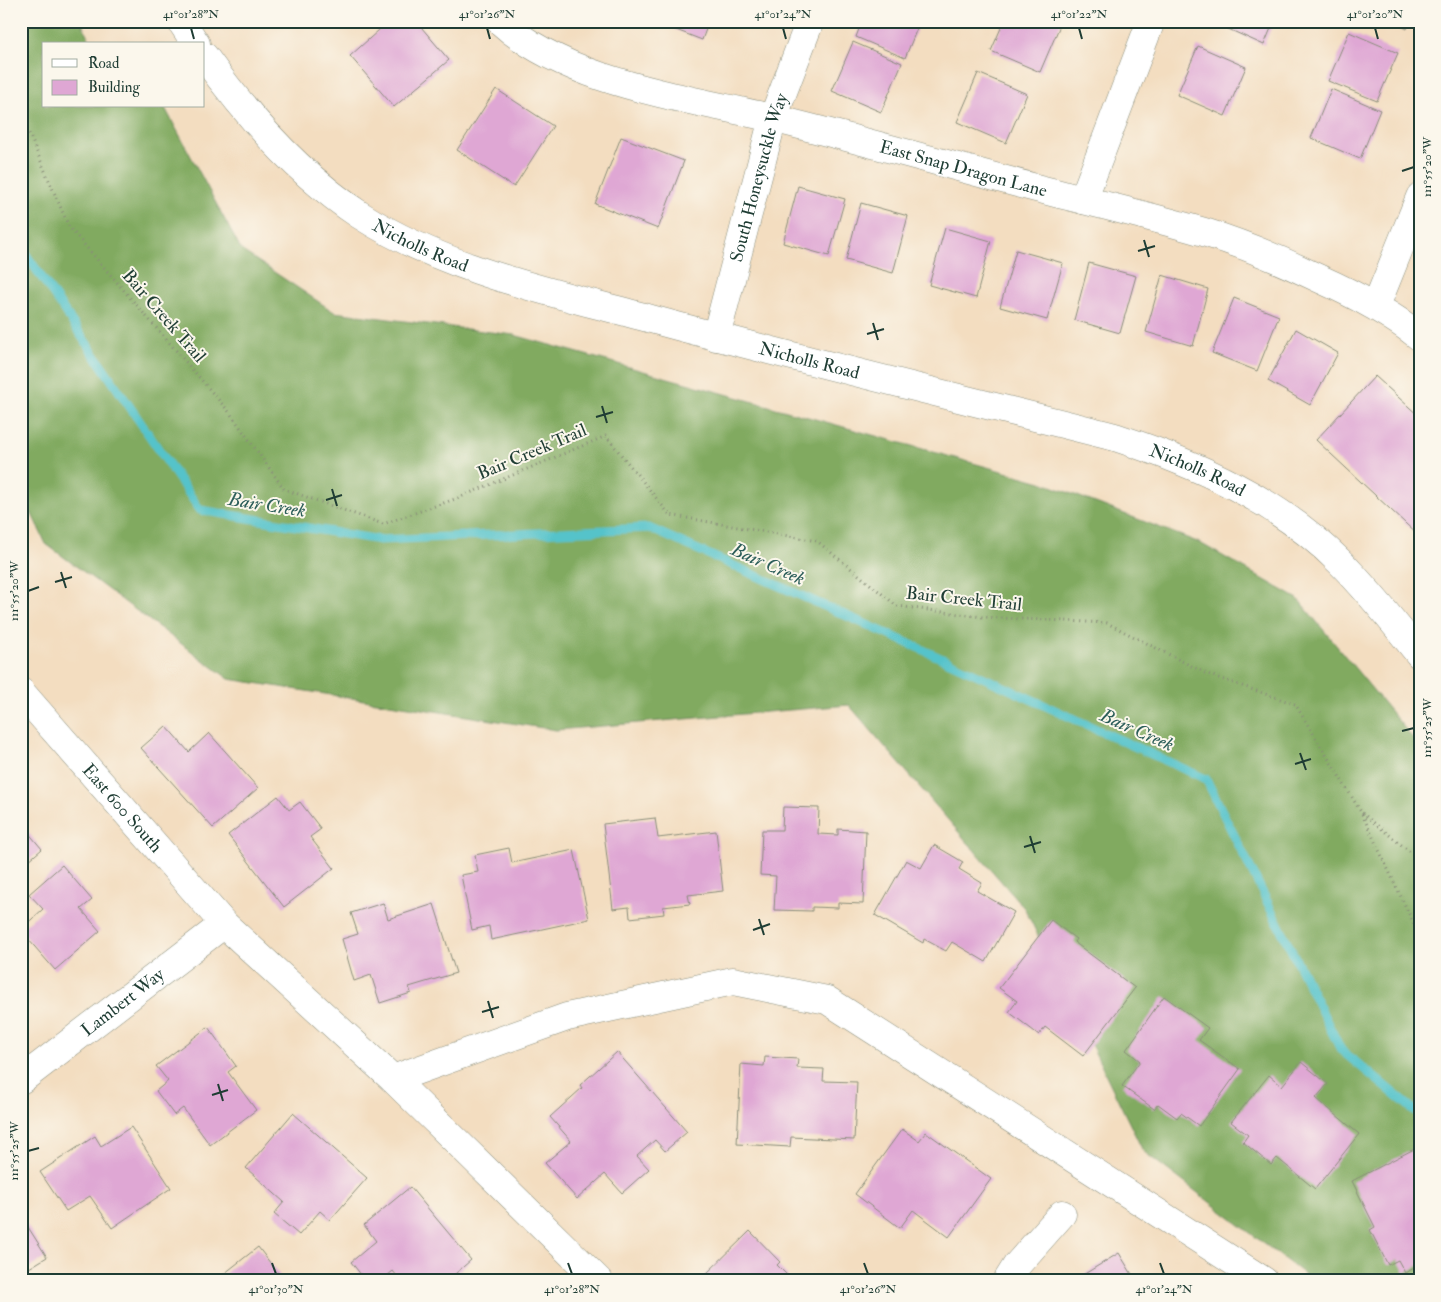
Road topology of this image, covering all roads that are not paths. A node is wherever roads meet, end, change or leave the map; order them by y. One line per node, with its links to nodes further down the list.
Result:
1 (181, 21): 5 (street)
2 (500, 21): 7 (street, East Snap Dragon Lane)
3 (810, 21): 7 (street, South Honeysuckle Way)
4 (1151, 21): 9 (street)
5 (195, 42)
6 (205, 57): 11 (street, Nicholls Road)
7 (773, 118): 9 (street, East Snap Dragon Lane); 11 (street, South Honeysuckle Way)
8 (1420, 197): 10 (street)
9 (1083, 200): 10 (street, East Snap Dragon Lane)
10 (1376, 306): 12 (street, East Snap Dragon Lane)
11 (716, 337): 13 (street, Nicholls Road)
12 (1420, 337)
13 (1420, 655)
14 (21, 692): 15 (street, East 600 South)
15 (224, 924): 16 (street, East 600 South); 17 (street, Lambert Way)
16 (393, 1079): 19 (street, East 600 South); 21 (street)
17 (21, 1080)
18 (1062, 1214): 20 (street)
19 (599, 1281)
20 (1007, 1281)
21 (1264, 1281)

